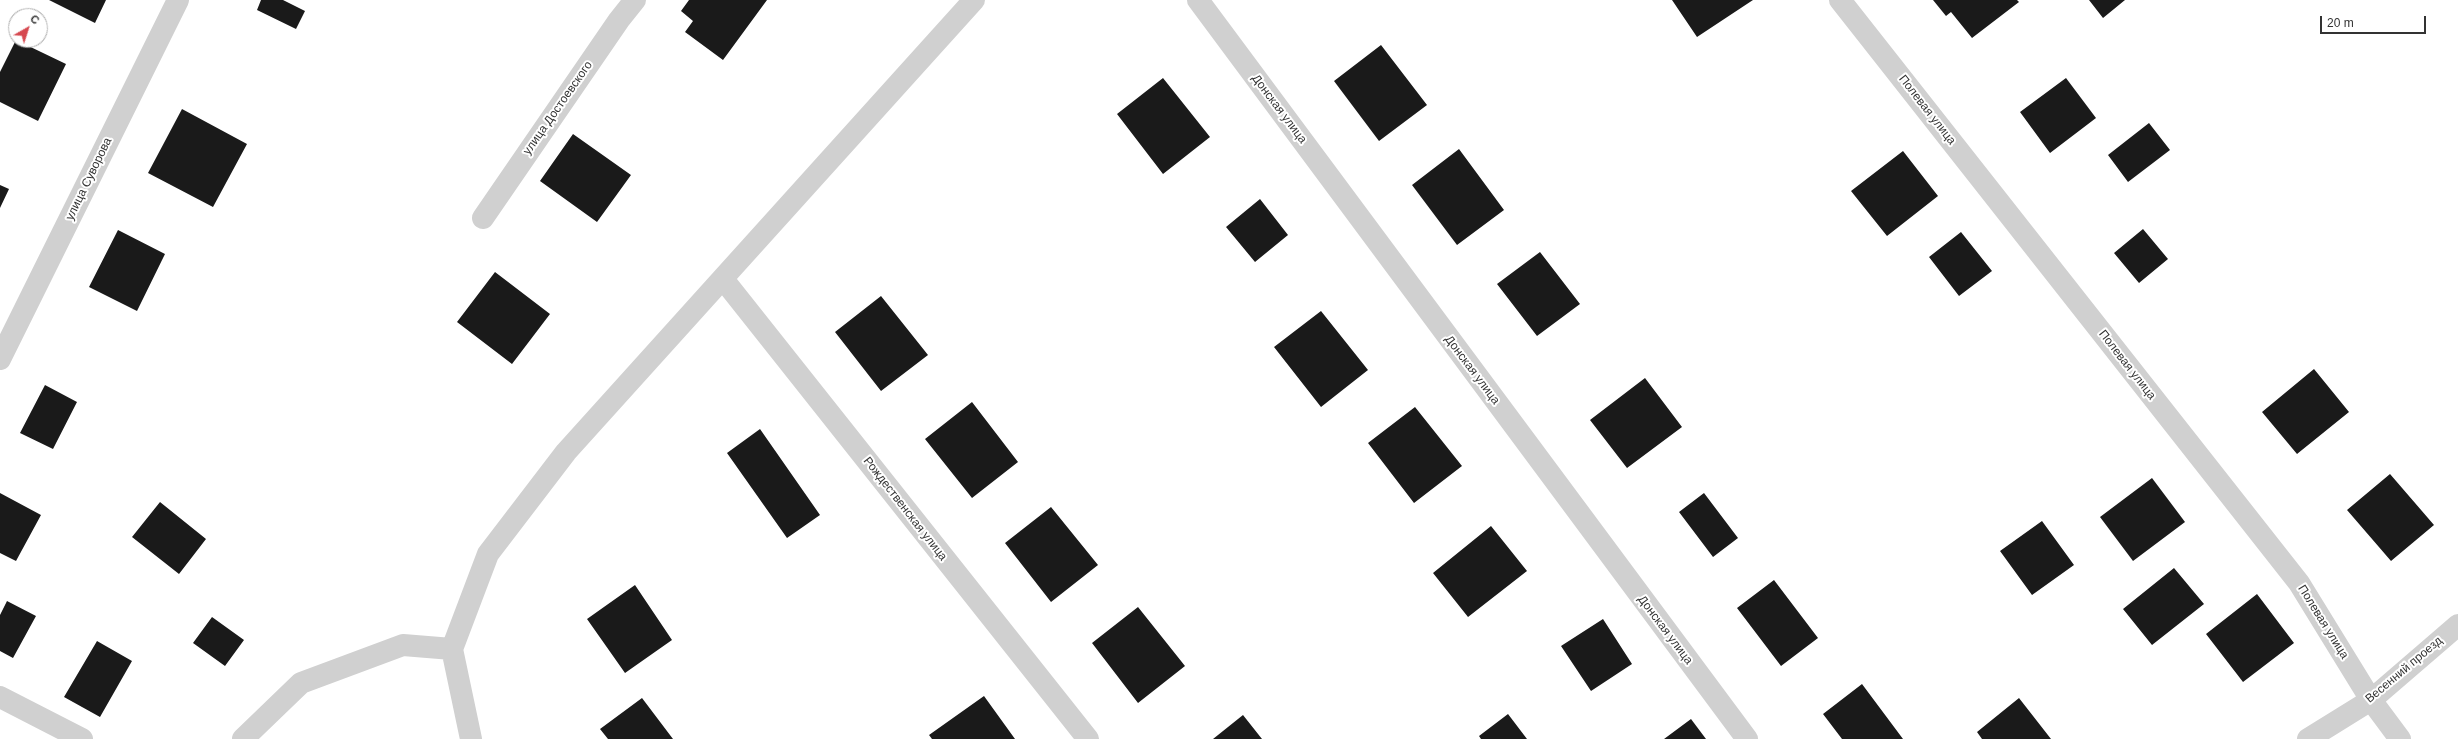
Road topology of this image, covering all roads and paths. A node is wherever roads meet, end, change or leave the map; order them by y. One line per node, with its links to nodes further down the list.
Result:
1 (178, 0): 8 (street, улица Суворова)
2 (635, 0): 6 (street, улица Достоевского)
3 (974, 0): 7 (street)
4 (1198, 0): 17 (street, Донская улица)
5 (1840, 0): 12 (street, Полевая улица)
6 (483, 218)
7 (723, 279): 10 (street); 16 (street, Рождественская улица)
8 (0, 359)
9 (2458, 625): 12 (street, Весенний проезд)
10 (452, 649): 14 (street); 15 (street)
11 (0, 697): 13 (street)
12 (2371, 700): 18 (street, Весенний проезд); 19 (street, Полевая улица)
13 (82, 739)
14 (243, 739)
15 (471, 739)
16 (1088, 739)
17 (1747, 739)
18 (2308, 739)
19 (2400, 739)

